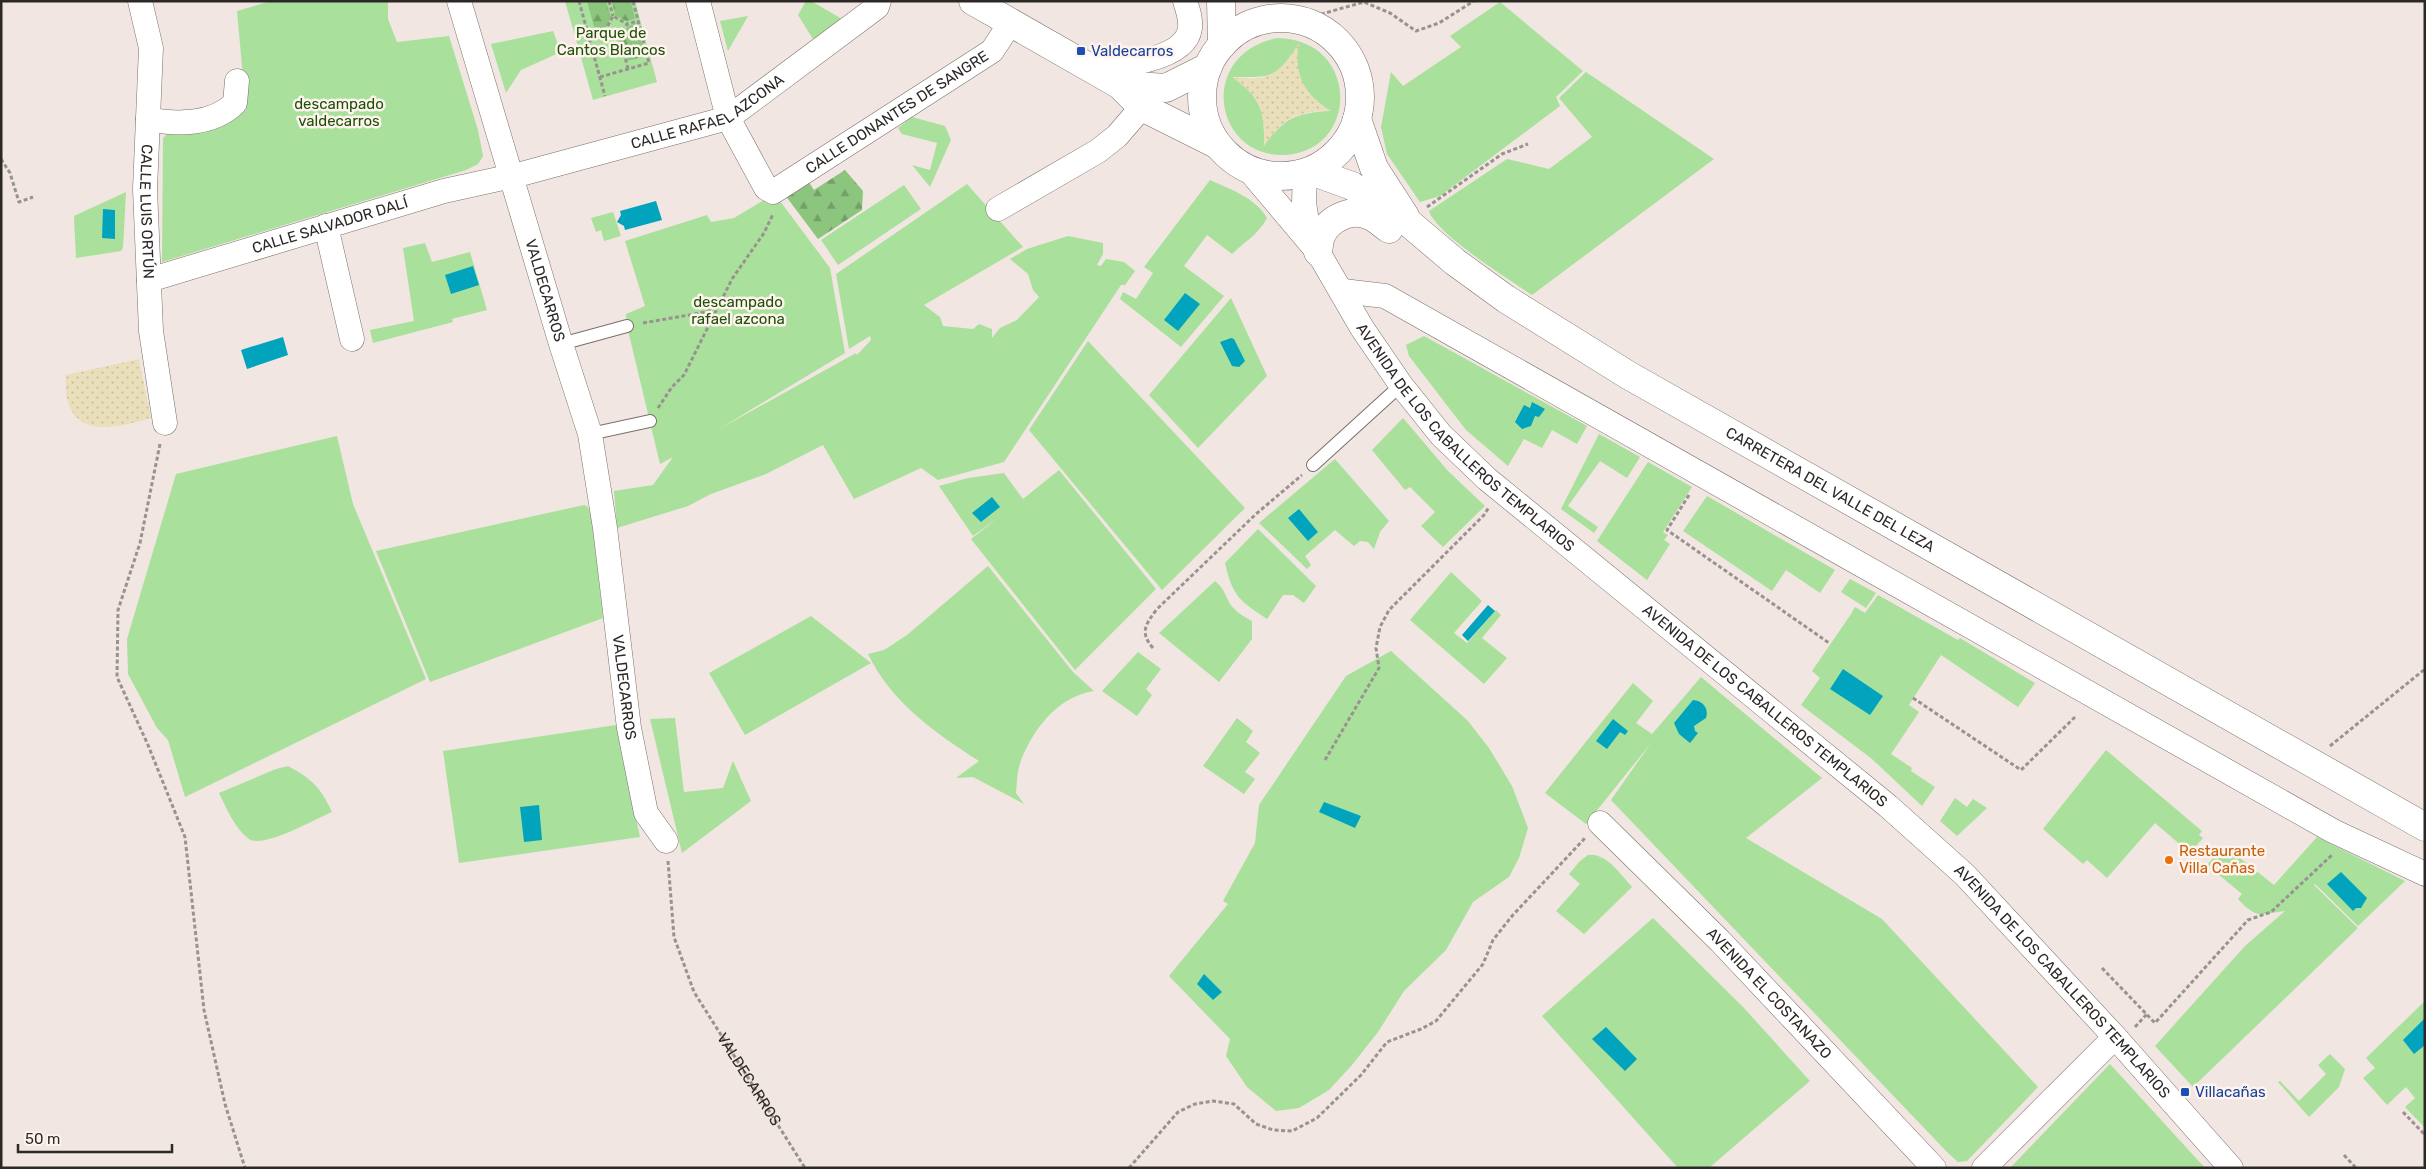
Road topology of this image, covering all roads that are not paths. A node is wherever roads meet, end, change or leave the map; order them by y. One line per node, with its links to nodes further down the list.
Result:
1 (140, 1): 18 (street, CALLE LUIS ORTÚN)
2 (458, 1): 23 (street, VALDECARROS)
3 (698, 1): 17 (street)
4 (879, 1): 17 (street, CALLE RAFAEL AZCONA)
5 (973, 1): 10 (main road)
6 (1186, 1): 12 (street)
7 (1221, 1): 11 (main road)
8 (1265, 1): 9 (main road)
9 (1298, 18): 11 (main road); 19 (main road)
10 (1011, 22): 12 (main road); 17 (street, CALLE DONANTES DE SANGRE)
11 (1222, 44): 13 (main road)
12 (1091, 68): 15 (main road)
13 (1208, 68): 15 (main road); 20 (main road)
14 (237, 81): 18 (street)
15 (1120, 85): 16 (main road)
16 (1142, 107): 20 (main road); 24 (street)
17 (728, 118): 23 (street, CALLE RAFAEL AZCONA)
18 (148, 119): 28 (street, CALLE LUIS ORTÚN)
19 (1358, 119): 22 (main road); 26 (main road)
20 (1218, 145): 21 (main road)
21 (1248, 169): 22 (main road); 27 (street, AVENIDA DE LOS CABALLEROS TEMPLARIOS)
22 (1308, 172): 26 (main road); 27 (street, AVENIDA DE LOS CABALLEROS TEMPLARIOS)
23 (512, 176): 25 (street, CALLE SALVADOR DALÍ); 33 (street, VALDECARROS)
24 (998, 209)
25 (326, 226): 28 (street, CALLE SALVADOR DALÍ); 32 (street)
26 (1413, 227): 30 (main road, CARRETERA DEL VALLE DEL LEZA)
27 (1314, 247): 29 (street, AVENIDA DE LOS CABALLEROS TEMPLARIOS); 30 (main road)
28 (149, 280): 36 (street, CALLE LUIS ORTÚN)
29 (1342, 291): 34 (street, AVENIDA DE LOS CABALLEROS TEMPLARIOS); 44 (street)
30 (1506, 299): 39 (main road, CARRETERA DEL VALLE DEL LEZA)
31 (628, 326): 33 (lane)
32 (352, 338)
33 (561, 344): 37 (street, VALDECARROS)
34 (1401, 385): 38 (lane); 45 (street, AVENIDA DE LOS CABALLEROS TEMPLARIOS)
35 (650, 421): 37 (lane)
36 (165, 423)
37 (590, 434): 43 (street, VALDECARROS)
38 (1313, 464)
39 (2264, 735): 40 (main road, CARRETERA DEL VALLE DEL LEZA); 42 (main road, CARRETERA DEL VALLE DEL LEZA)
40 (2425, 810)
41 (1600, 823): 46 (street, AVENIDA EL COSTANAZO)
42 (2425, 827)
43 (666, 841)
44 (2425, 874)
45 (2115, 1037): 47 (street); 48 (street, AVENIDA DE LOS CABALLEROS TEMPLARIOS)
46 (1934, 1168)
47 (1984, 1168)
48 (2232, 1168)

